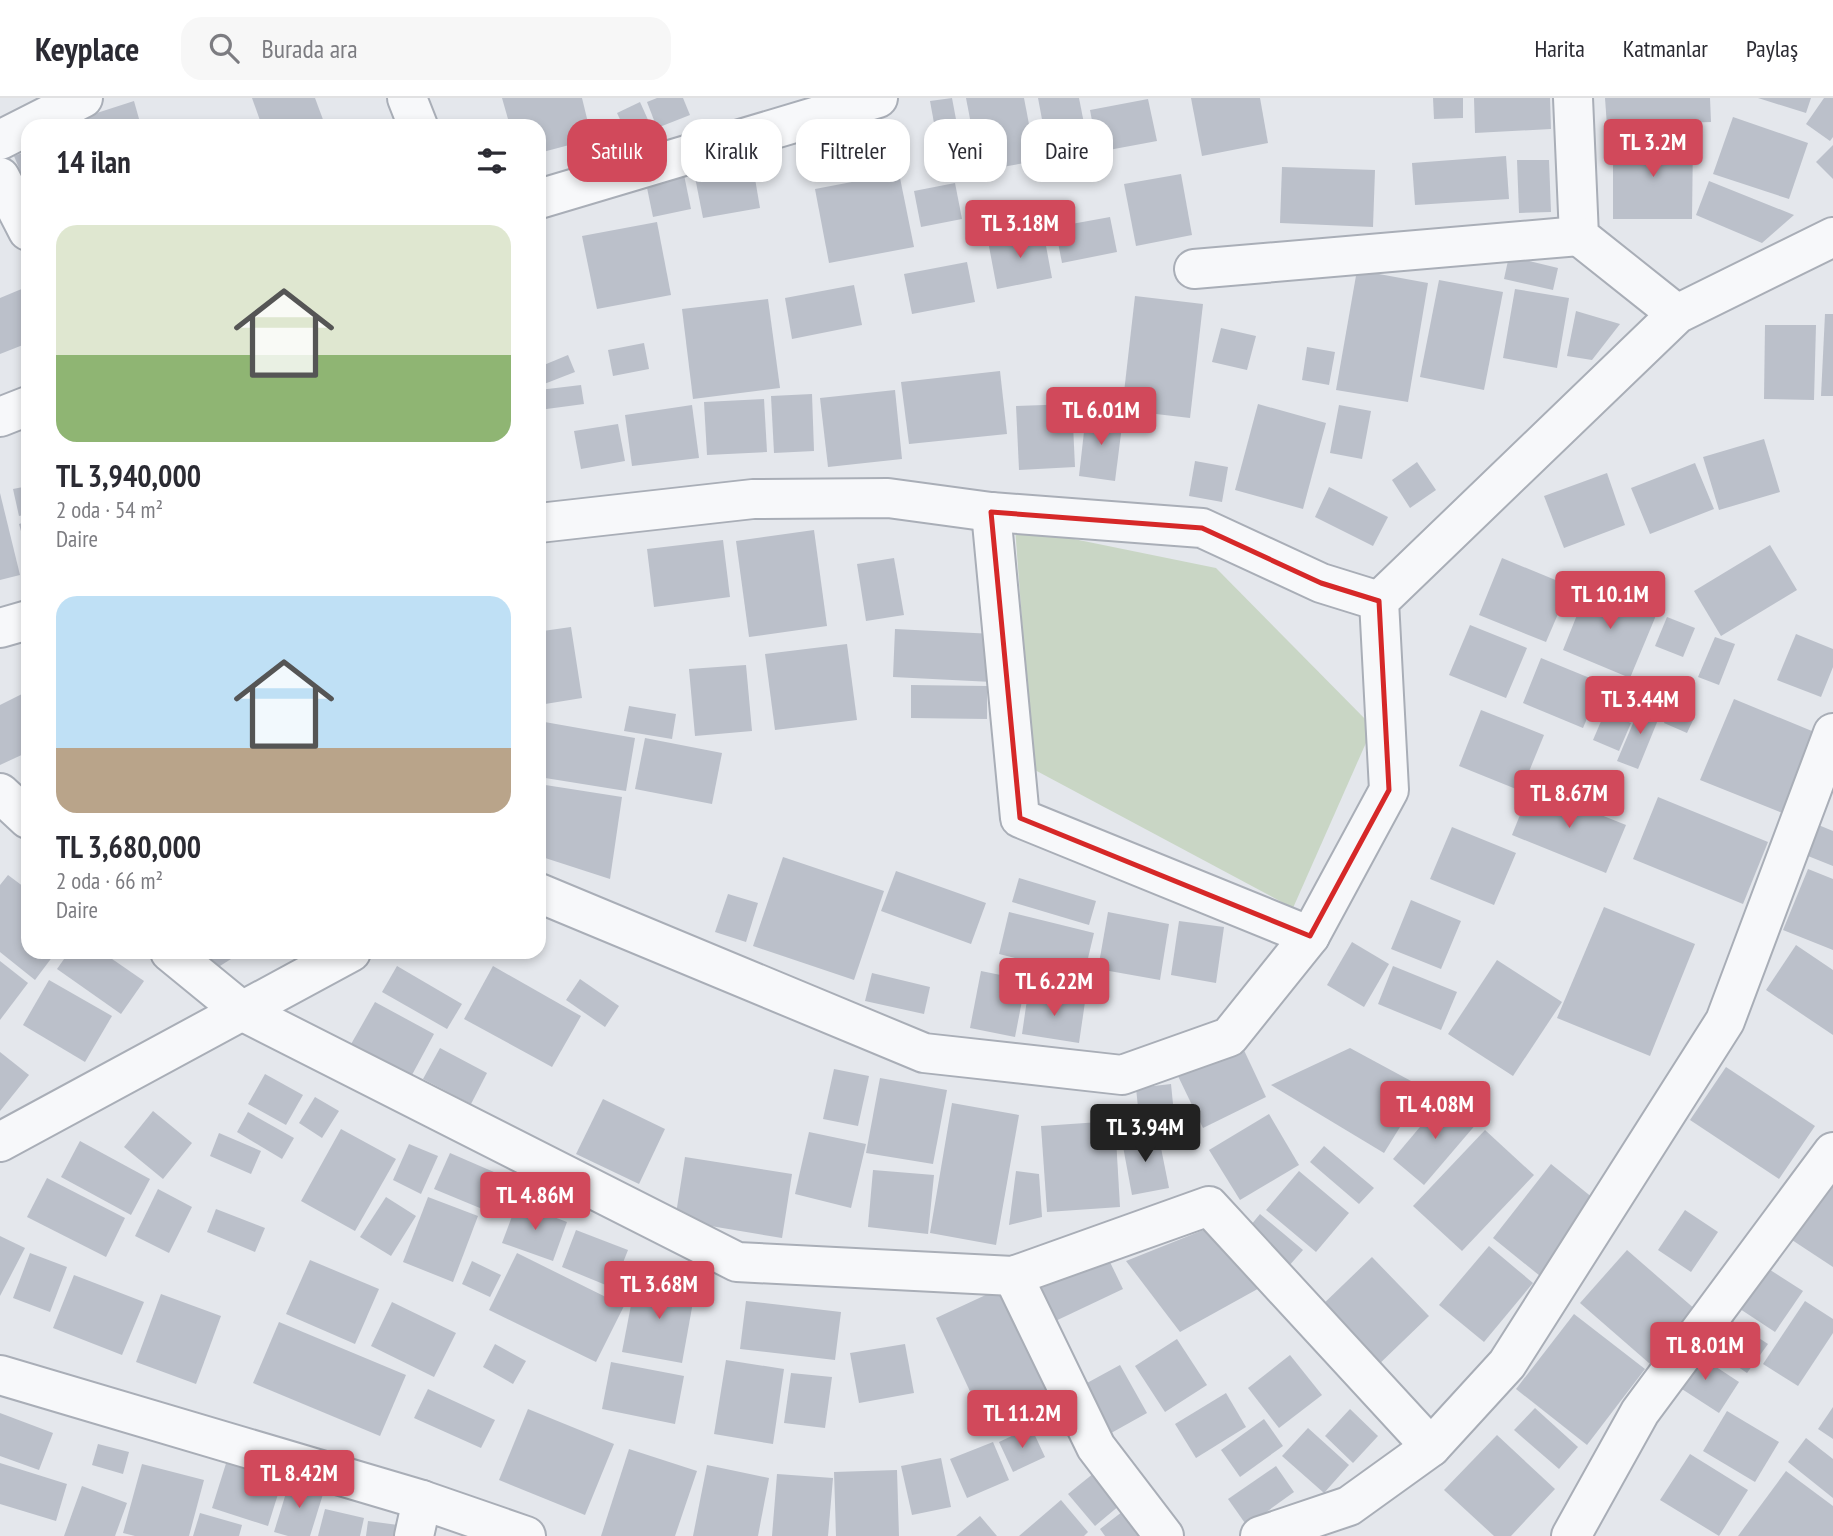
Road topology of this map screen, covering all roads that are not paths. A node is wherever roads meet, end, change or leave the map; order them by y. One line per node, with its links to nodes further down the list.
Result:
1 (83, 98): 5 (street)
2 (407, 98): 6 (street)
3 (878, 98): 10 (street)
4 (1573, 98): 12 (street)
5 (42, 119)
6 (415, 119)
7 (21, 129): 8 (street)
8 (0, 140)
9 (0, 177): 11 (street)
10 (546, 197)
11 (21, 218)
12 (1578, 236): 14 (street); 15 (street)
13 (1833, 237): 15 (street)
14 (1194, 269)
15 (1677, 314): 20 (street)
16 (21, 408): 17 (street)
17 (0, 416)
18 (991, 512): 19 (street); 20 (street); 27 (street)
19 (546, 522)
20 (1379, 600): 27 (street)
21 (21, 622): 22 (street)
22 (0, 628)
23 (1833, 733): 35 (street)
24 (0, 793): 25 (street)
25 (21, 812)
26 (546, 896): 27 (street)
27 (1310, 936)
28 (179, 959): 30 (street)
29 (338, 959): 30 (street)
30 (242, 1011): 31 (street); 33 (street)
31 (0, 1142)
32 (1833, 1152): 40 (street)
33 (1013, 1276): 35 (street); 38 (street)
34 (0, 1375): 36 (street)
35 (1431, 1447): 39 (street)
36 (418, 1518): 37 (street)
37 (526, 1536)
38 (1164, 1536)
39 (1259, 1536)
40 (1571, 1536)

